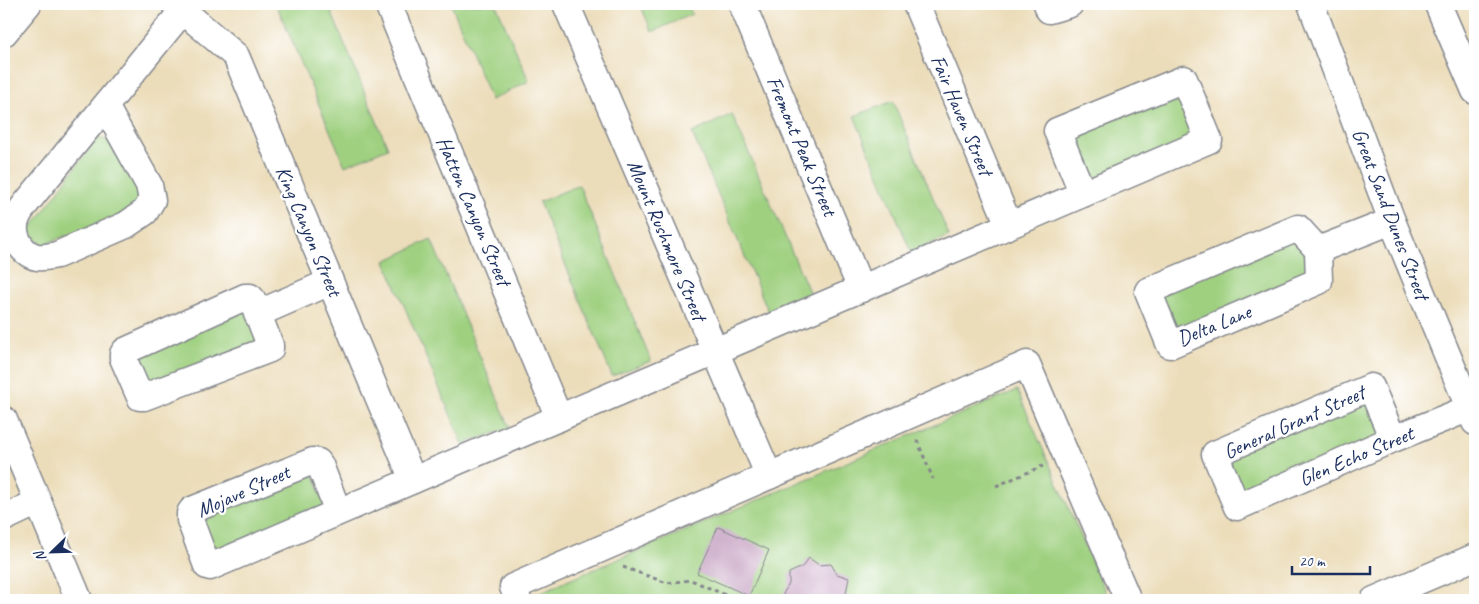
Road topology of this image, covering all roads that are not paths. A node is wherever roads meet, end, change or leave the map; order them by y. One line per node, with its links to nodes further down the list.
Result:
1 (28, 4): 11 (street)
2 (388, 4): 24 (street, Hatton Canyon Street)
3 (566, 4): 22 (street, Mount Rushmore Street)
4 (742, 4): 20 (street, Fremont Peak Street)
5 (916, 4): 17 (street, Fair Haven Street)
6 (1047, 4): 7 (street)
7 (1070, 4)
8 (1311, 4): 16 (street, Great Sand Dunes Street)
9 (182, 6): 14 (street); 19 (street, King Canyon Street)
10 (1439, 7): 12 (street)
11 (4, 33)
12 (1467, 48): 13 (street)
13 (1475, 91)
14 (105, 106): 14 (street)
15 (1083, 194): 15 (street, Mojave Street); 17 (street, Mojave Street)
16 (1392, 221): 18 (street); 23 (street, Great Sand Dunes Street)
17 (1009, 226): 20 (street, Mojave Street)
18 (1318, 250): 18 (street, Delta Lane)
19 (330, 282): 21 (street); 28 (street, King Canyon Street)
20 (861, 289): 22 (street, Mojave Street)
21 (258, 314): 21 (street)
22 (715, 351): 24 (street, Mojave Street); 27 (street, Mount Rushmore Street)
23 (1473, 412): 26 (street, Glen Echo Street)
24 (559, 418): 28 (street, Mojave Street)
25 (4, 420): 29 (street)
26 (1392, 439): 30 (street, Glen Echo Street); 30 (street, General Grant Street)
27 (769, 476): 35 (street); 36 (street)
28 (413, 480): 31 (street, Mojave Street)
29 (38, 502): 32 (street); 34 (street)
30 (1237, 507)
31 (338, 512): 31 (street, Mojave Street)
32 (4, 518)
33 (1475, 557): 37 (street)
34 (79, 600)
35 (518, 600)
36 (1128, 600)
37 (1374, 600)

